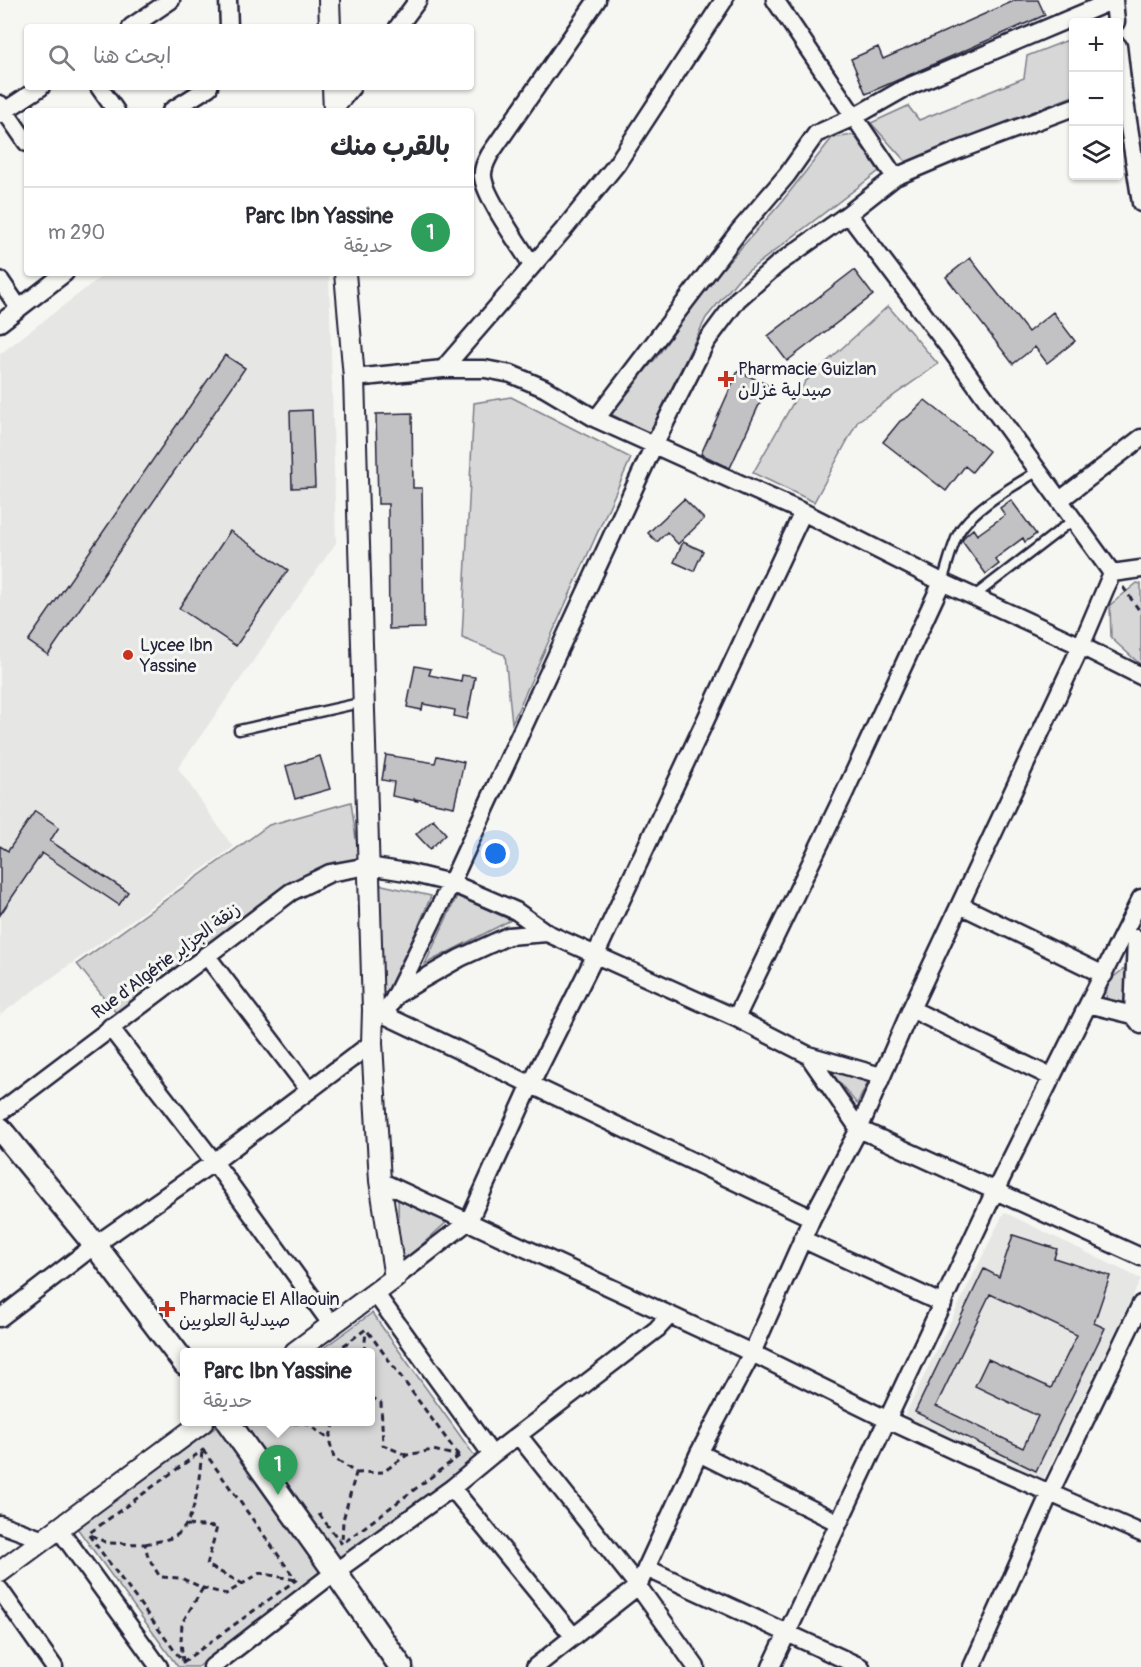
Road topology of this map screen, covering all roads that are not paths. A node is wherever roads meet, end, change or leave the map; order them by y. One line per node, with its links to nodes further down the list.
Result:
1 (228, 0): 11 (street)
2 (328, 0): 12 (street)
3 (418, 0): 13 (street)
4 (597, 0): 33 (street)
5 (724, 0): 33 (street)
6 (775, 0): 26 (street)
7 (1114, 0): 9 (street); 26 (street)
8 (165, 2): 10 (street)
9 (1116, 18)
10 (135, 24)
11 (229, 24)
12 (330, 24)
13 (400, 24)
14 (36, 90): 24 (street)
15 (101, 90): 20 (street)
16 (204, 90): 21 (street)
17 (333, 90): 22 (street)
18 (350, 90): 23 (street)
19 (1123, 98): 28 (street)
20 (115, 108)
21 (176, 108)
22 (334, 108)
23 (336, 108)
24 (2, 109): 29 (street)
25 (1069, 109): 30 (street)
26 (854, 117): 30 (street); 41 (street)
27 (1141, 117): 28 (street)
28 (1131, 132): 31 (street)
29 (24, 139)
30 (895, 177): 32 (street)
31 (1141, 202)
32 (848, 214): 43 (street); 44 (street)
33 (532, 265): 39 (street)
34 (61, 276): 37 (street)
35 (345, 276): 40 (street)
36 (0, 280): 37 (street)
37 (19, 308): 38 (street)
38 (0, 323)
39 (443, 369): 40 (street); 41 (street)
40 (354, 378): 54 (street)
41 (596, 419): 43 (street)
42 (1141, 438): 45 (street)
43 (654, 446): 46 (street); 57 (street)
44 (1038, 471): 45 (street); 50 (lane)
45 (1060, 500): 47 (street)
46 (802, 512): 50 (street); 63 (street)
47 (1073, 520): 49 (street); 51 (lane)
48 (1141, 569): 49 (street)
49 (1112, 573): 52 (street)
50 (942, 582): 51 (street); 70 (street)
51 (974, 597): 52 (street)
52 (1081, 646): 53 (street); 59 (street)
53 (1141, 676)
54 (365, 702): 55 (lane); 56 (street)
55 (239, 730)
56 (368, 866): 57 (street, Rue d'Algérie زنقة الجزاير); 64 (street, Rue d'Algérie زنقة الجزاير); 69 (street)
57 (451, 883): 60 (street, Rue d'Algérie زنقة الجزاير); 66 (street)
58 (1141, 898): 62 (street)
59 (960, 905): 65 (street); 68 (street)
60 (547, 933): 63 (street, Rue d'Algérie زنقة الجزاير); 66 (street)
61 (1138, 936): 62 (street); 71 (street)
62 (1118, 947): 65 (street)
63 (596, 954): 70 (street, Rue d'Algérie زنقة الجزاير); 77 (street)
64 (206, 955): 72 (street, Rue d'Algérie زنقة الجزاير); 78 (street)
65 (1104, 975): 67 (street)
66 (395, 997): 69 (street)
67 (1088, 1004): 71 (street); 76 (street)
68 (911, 1009): 75 (street); 76 (street)
69 (378, 1012): 73 (street); 77 (street)
70 (735, 1018): 74 (street, Rue d'Algérie زنقة الجزاير)
71 (1137, 1020)
72 (110, 1028): 79 (street, Rue d'Algérie زنقة الجزاير); 82 (street)
73 (372, 1043): 78 (street); 83 (street)
74 (808, 1056): 75 (street, Rue d'Algérie زنقة الجزاير); 81 (street)
75 (881, 1076): 81 (street)
76 (1052, 1077): 84 (street)
77 (531, 1084): 85 (street); 86 (street)
78 (309, 1090): 82 (street)
79 (0, 1112)
80 (0, 1129): 88 (main road)
81 (859, 1129): 84 (street); 85 (street)
82 (214, 1162): 88 (street); 96 (street)
83 (380, 1181): 86 (street); 90 (street)
84 (995, 1191): 89 (street); 92 (street)
85 (812, 1218): 87 (street)
86 (469, 1221): 90 (street); 94 (street)
87 (802, 1239): 92 (street); 98 (street)
88 (95, 1245): 95 (street); 99 (main road)
89 (1141, 1257)
90 (395, 1278): 91 (street)
91 (375, 1293): 96 (street); 105 (street)
92 (943, 1304): 100 (street)
93 (1141, 1304): 107 (street)
94 (670, 1315): 98 (street); 103 (street)
95 (0, 1318)
96 (332, 1325): 97 (street)
97 (302, 1348)
98 (752, 1353): 100 (street); 104 (street)
99 (180, 1357)
100 (888, 1420): 107 (street); 108 (street)
101 (198, 1426): 111 (street)
102 (231, 1426): 114 (main road)
103 (519, 1436): 105 (street); 115 (street)
104 (699, 1453): 108 (street); 112 (street)
105 (492, 1455): 106 (street)
106 (452, 1488): 114 (street); 118 (street)
107 (1050, 1493): 110 (street); 127 (street)
108 (839, 1522): 117 (street)
109 (0, 1524): 111 (street)
110 (1141, 1533)
111 (51, 1534): 113 (street); 120 (street)
112 (646, 1568): 115 (street); 117 (street)
113 (0, 1572)
114 (335, 1572): 121 (street); 122 (main road)
115 (638, 1587): 118 (street); 124 (street)
116 (0, 1590): 119 (street)
117 (787, 1632): 125 (street); 126 (street)
118 (574, 1636): 123 (street)
119 (54, 1667)
120 (159, 1667)
121 (212, 1667)
122 (401, 1667)
123 (537, 1667)
124 (696, 1667)
125 (771, 1667)
126 (861, 1667)
127 (972, 1667)

